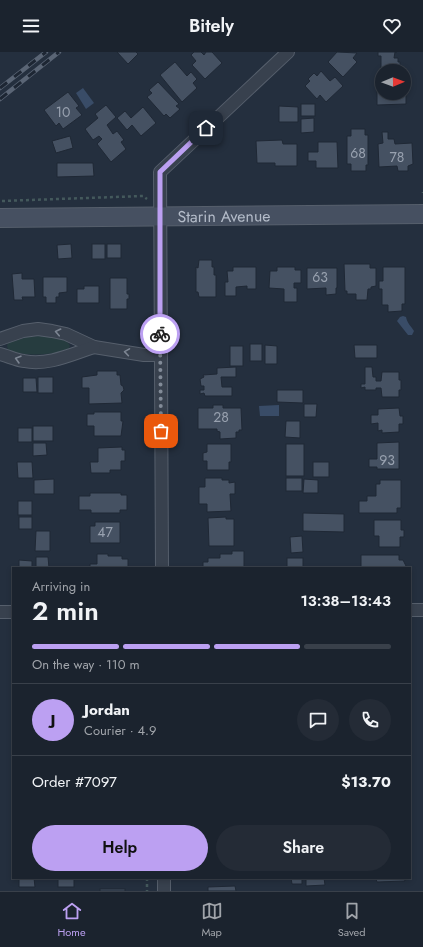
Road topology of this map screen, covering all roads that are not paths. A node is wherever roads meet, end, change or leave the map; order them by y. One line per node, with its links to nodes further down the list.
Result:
1 (288, 52): 3 (street)
2 (423, 214): 3 (street, Starin Avenue)
3 (160, 216): 4 (street, Starin Avenue); 8 (street)
4 (0, 218)
5 (0, 339): 6 (street, one-way to 5)
6 (94, 347): 7 (street, one-way to 7); 8 (street, one-way to 6)
7 (0, 354)
8 (160, 355): 9 (street)
9 (162, 567)
10 (411, 610): 11 (street)
11 (423, 610)
12 (0, 612): 13 (street)
13 (12, 612)
14 (164, 879): 15 (street)
15 (164, 891)

